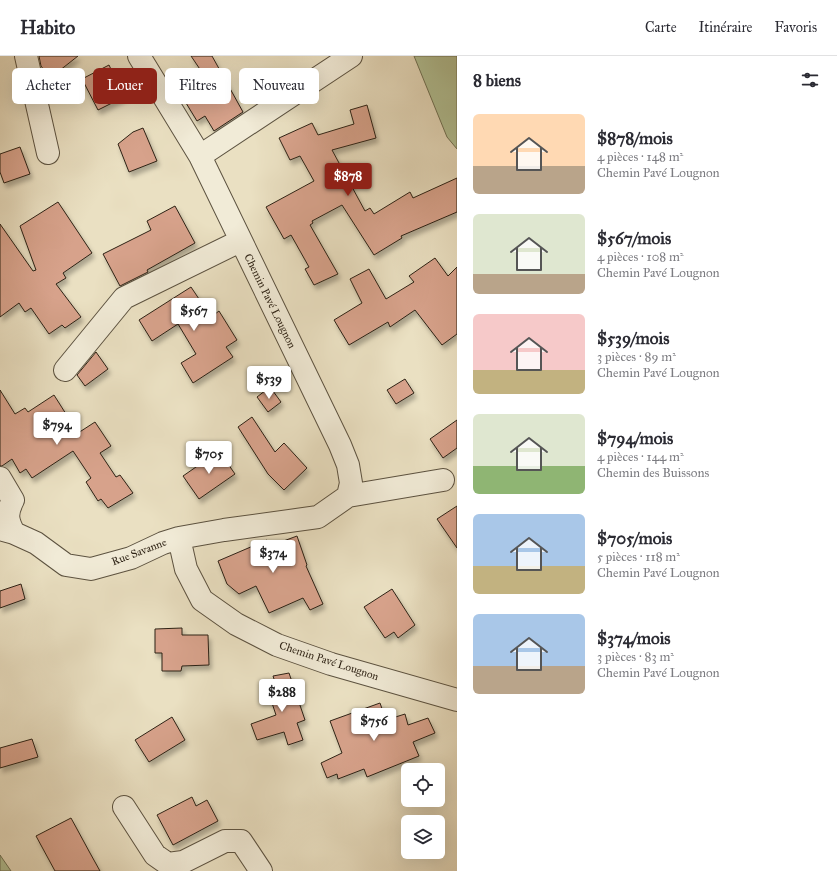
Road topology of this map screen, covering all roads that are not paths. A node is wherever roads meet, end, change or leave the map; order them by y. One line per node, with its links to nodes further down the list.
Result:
1 (26, 56): 4 (street)
2 (139, 56): 5 (street, Chemin Pavé Lougnon)
3 (351, 56): 5 (street)
4 (48, 153)
5 (200, 156): 6 (street, Chemin Pavé Lougnon)
6 (240, 241): 7 (street); 10 (street, Chemin Pavé Lougnon)
7 (65, 370)
8 (0, 478): 11 (street)
9 (443, 480): 10 (street)
10 (348, 496): 12 (street)
11 (7, 531): 12 (street, Rue Savanne)
12 (179, 538): 13 (street, Chemin Pavé Lougnon)
13 (457, 700)
14 (124, 807): 15 (street)
15 (262, 871)

